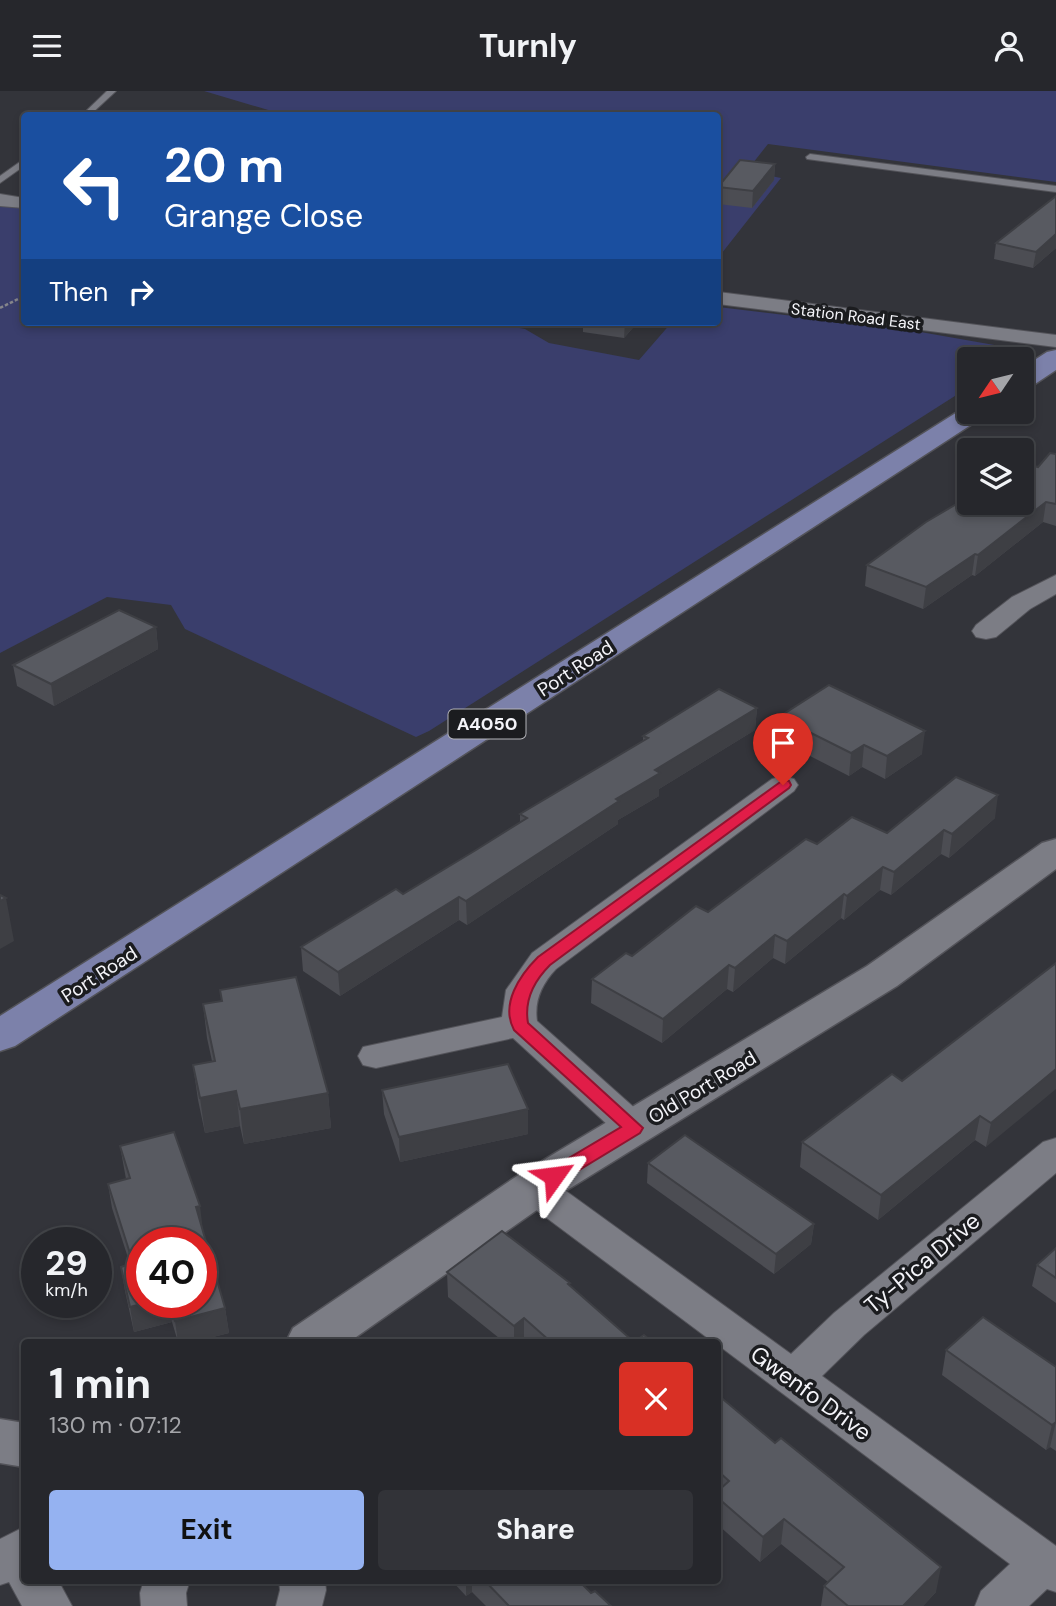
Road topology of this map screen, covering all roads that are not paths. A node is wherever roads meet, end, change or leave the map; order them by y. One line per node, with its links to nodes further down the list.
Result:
1 (112, 91): 2 (lane)
2 (89, 112)
3 (810, 157): 6 (lane)
4 (21, 164): 5 (lane)
5 (0, 180)
6 (1056, 190)
7 (0, 200): 8 (street)
8 (21, 203)
9 (721, 298): 10 (street, Station Road East)
10 (994, 335): 11 (street, Station Road East); 12 (street, Station Road East)
11 (1056, 341)
12 (1050, 362): 13 (main road)
13 (1034, 372)
14 (957, 421): 20 (main road, Port Road / A4050)
15 (1056, 583): 16 (street)
16 (986, 631)
17 (783, 785): 19 (street)
18 (1056, 851): 22 (street, Old Port Road)
19 (520, 1025): 21 (street); 22 (street)
20 (0, 1036)
21 (376, 1056)
22 (634, 1128): 24 (street, Old Port Road)
23 (1056, 1152): 26 (street, Ty-Pica Drive)
24 (534, 1188): 25 (street, Old Port Road); 26 (street, Gwenfo Drive)
25 (315, 1339)
26 (792, 1379): 29 (street, Gwenfo Drive)
27 (0, 1441): 28 (street)
28 (21, 1444)
29 (1049, 1567): 34 (street)
30 (33, 1584): 32 (street)
31 (166, 1584): 33 (street)
32 (49, 1606)
33 (164, 1606)
34 (998, 1606)

